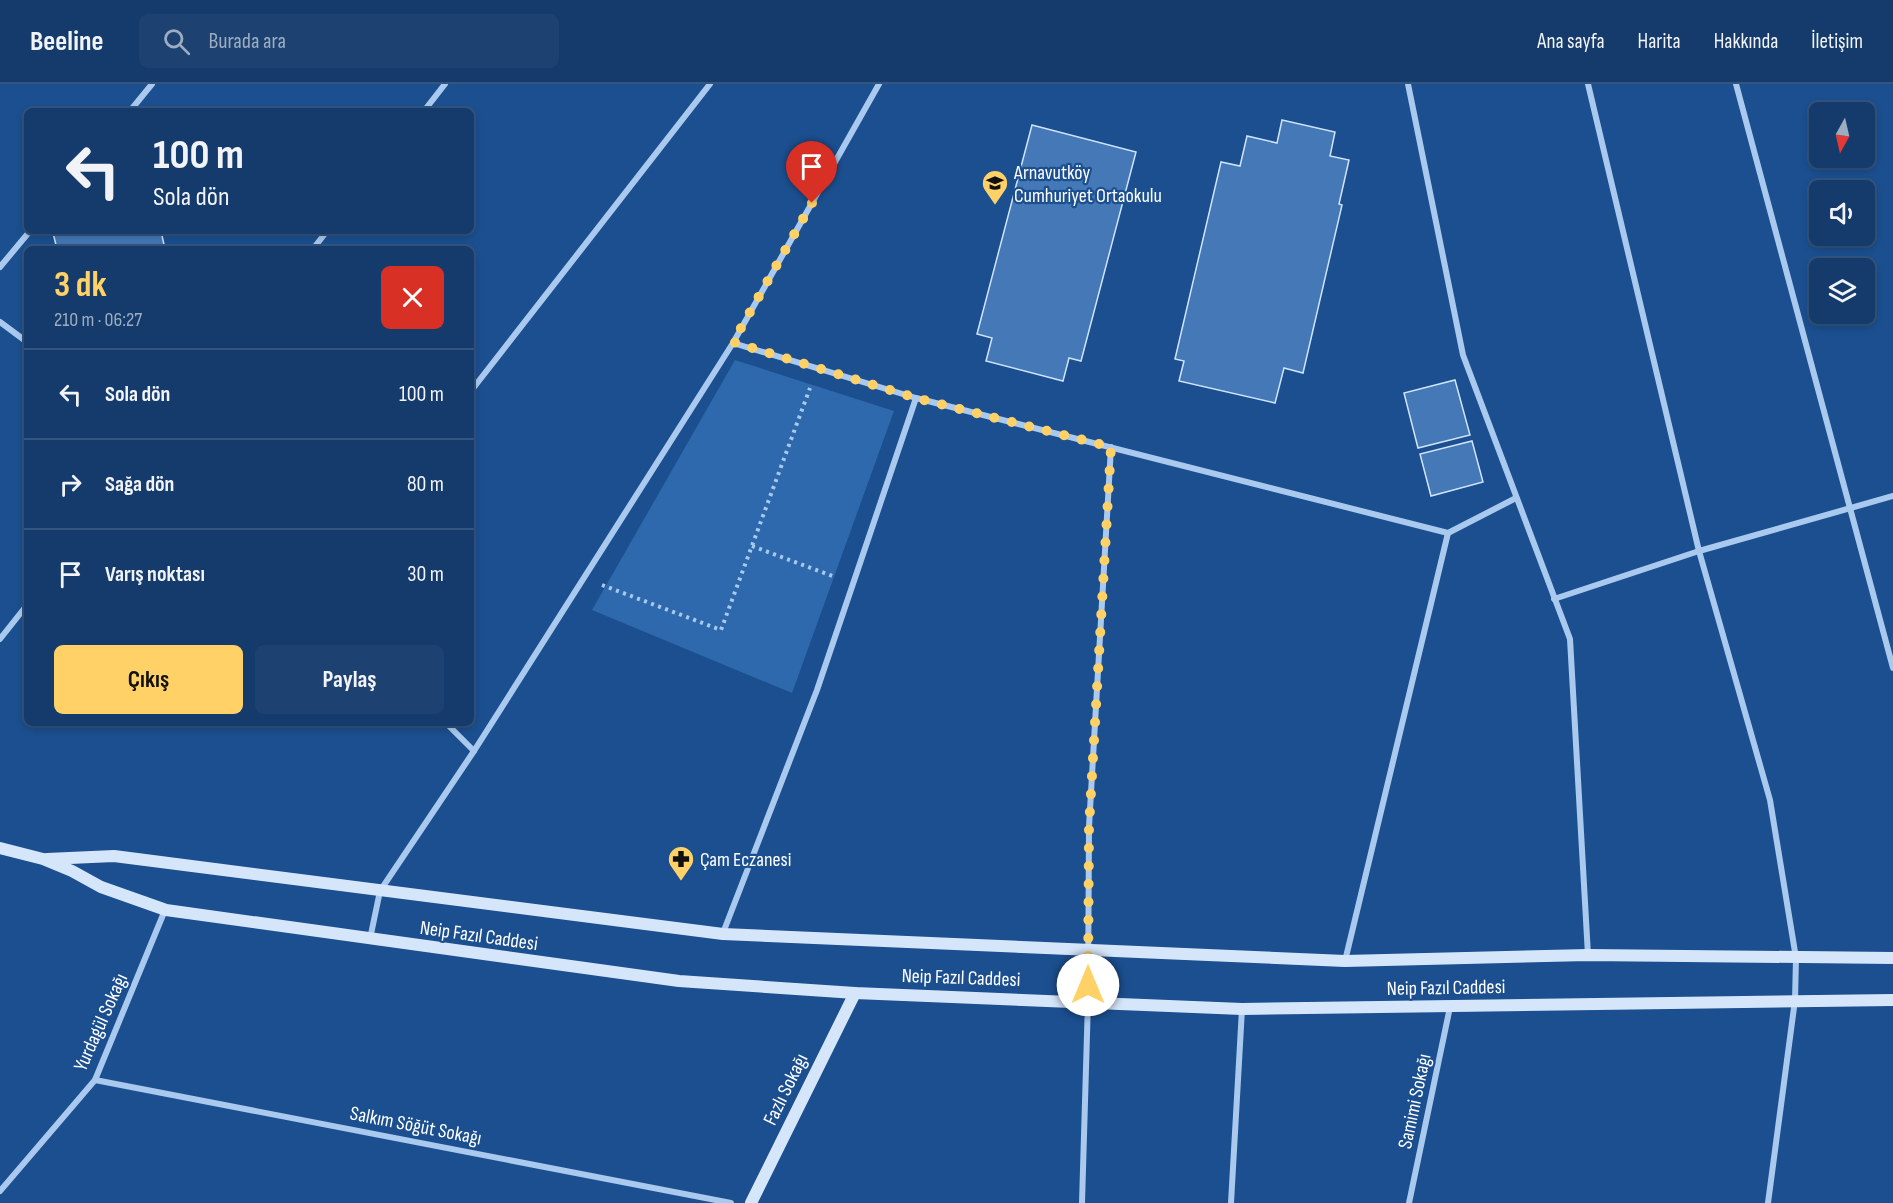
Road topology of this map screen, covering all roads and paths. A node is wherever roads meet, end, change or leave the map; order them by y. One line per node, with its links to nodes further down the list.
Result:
1 (153, 84): 8 (street)
2 (445, 84): 9 (street)
3 (710, 84): 18 (street)
4 (879, 84): 16 (street)
5 (1408, 84): 22 (street)
6 (1588, 84): 26 (street)
7 (1736, 84): 23 (street)
8 (133, 108)
9 (426, 108)
10 (28, 234): 13 (street)
11 (325, 234): 12 (street)
12 (315, 246)
13 (0, 267)
14 (0, 322): 15 (street)
15 (24, 340)
16 (733, 342): 17 (street); 27 (street)
17 (817, 368): 19 (street); 25 (path)
18 (474, 387)
19 (916, 398): 20 (street); 28 (street)
20 (1111, 447): 24 (street); 41 (street)
21 (1893, 496): 23 (street)
22 (1516, 498): 24 (street); 29 (street)
23 (1849, 507): 26 (street); 32 (street)
24 (1448, 532): 45 (street)
25 (752, 546): 27 (path); 28 (path)
26 (1700, 551): 29 (street); 43 (street)
27 (584, 578): 34 (street)
28 (853, 584): 39 (street)
29 (1554, 599): 42 (street)
30 (24, 609): 31 (street)
31 (0, 639)
32 (1893, 668)
33 (449, 726): 34 (street)
34 (474, 751): 37 (street)
35 (0, 848): 36 (main road)
36 (43, 859): 37 (main road); 38 (main road, Neip Fazıl Caddesi)
37 (380, 891): 39 (main road); 40 (street)
38 (166, 910): 40 (main road, Neip Fazıl Caddesi); 52 (street, Yurdagül Sokağı)
39 (723, 934): 41 (main road)
40 (370, 939): 46 (main road, Neip Fazıl Caddesi)
41 (1088, 951): 45 (main road); 49 (street)
42 (1588, 955): 43 (main road); 45 (main road)
43 (1796, 958): 44 (main road); 47 (street)
44 (1893, 958)
45 (1345, 961)
46 (855, 993): 49 (main road, Neip Fazıl Caddesi); 55 (main road, Fazlı Sokağı)
47 (1795, 1000): 48 (main road, Neip Fazıl Caddesi); 50 (main road, Neip Fazıl Caddesi); 59 (street)
48 (1893, 1000)
49 (1088, 1002): 51 (main road, Neip Fazıl Caddesi); 56 (street)
50 (1450, 1007): 51 (main road, Neip Fazıl Caddesi); 58 (street, Samimi Sokağı)
51 (1242, 1009): 57 (street)
52 (95, 1080): 53 (street, Yurdagül Sokağı); 54 (street, Salkım Söğüt Sokağı)
53 (0, 1191)
54 (731, 1203)
55 (751, 1203)
56 (1082, 1203)
57 (1231, 1203)
58 (1409, 1203)
59 (1768, 1203)

